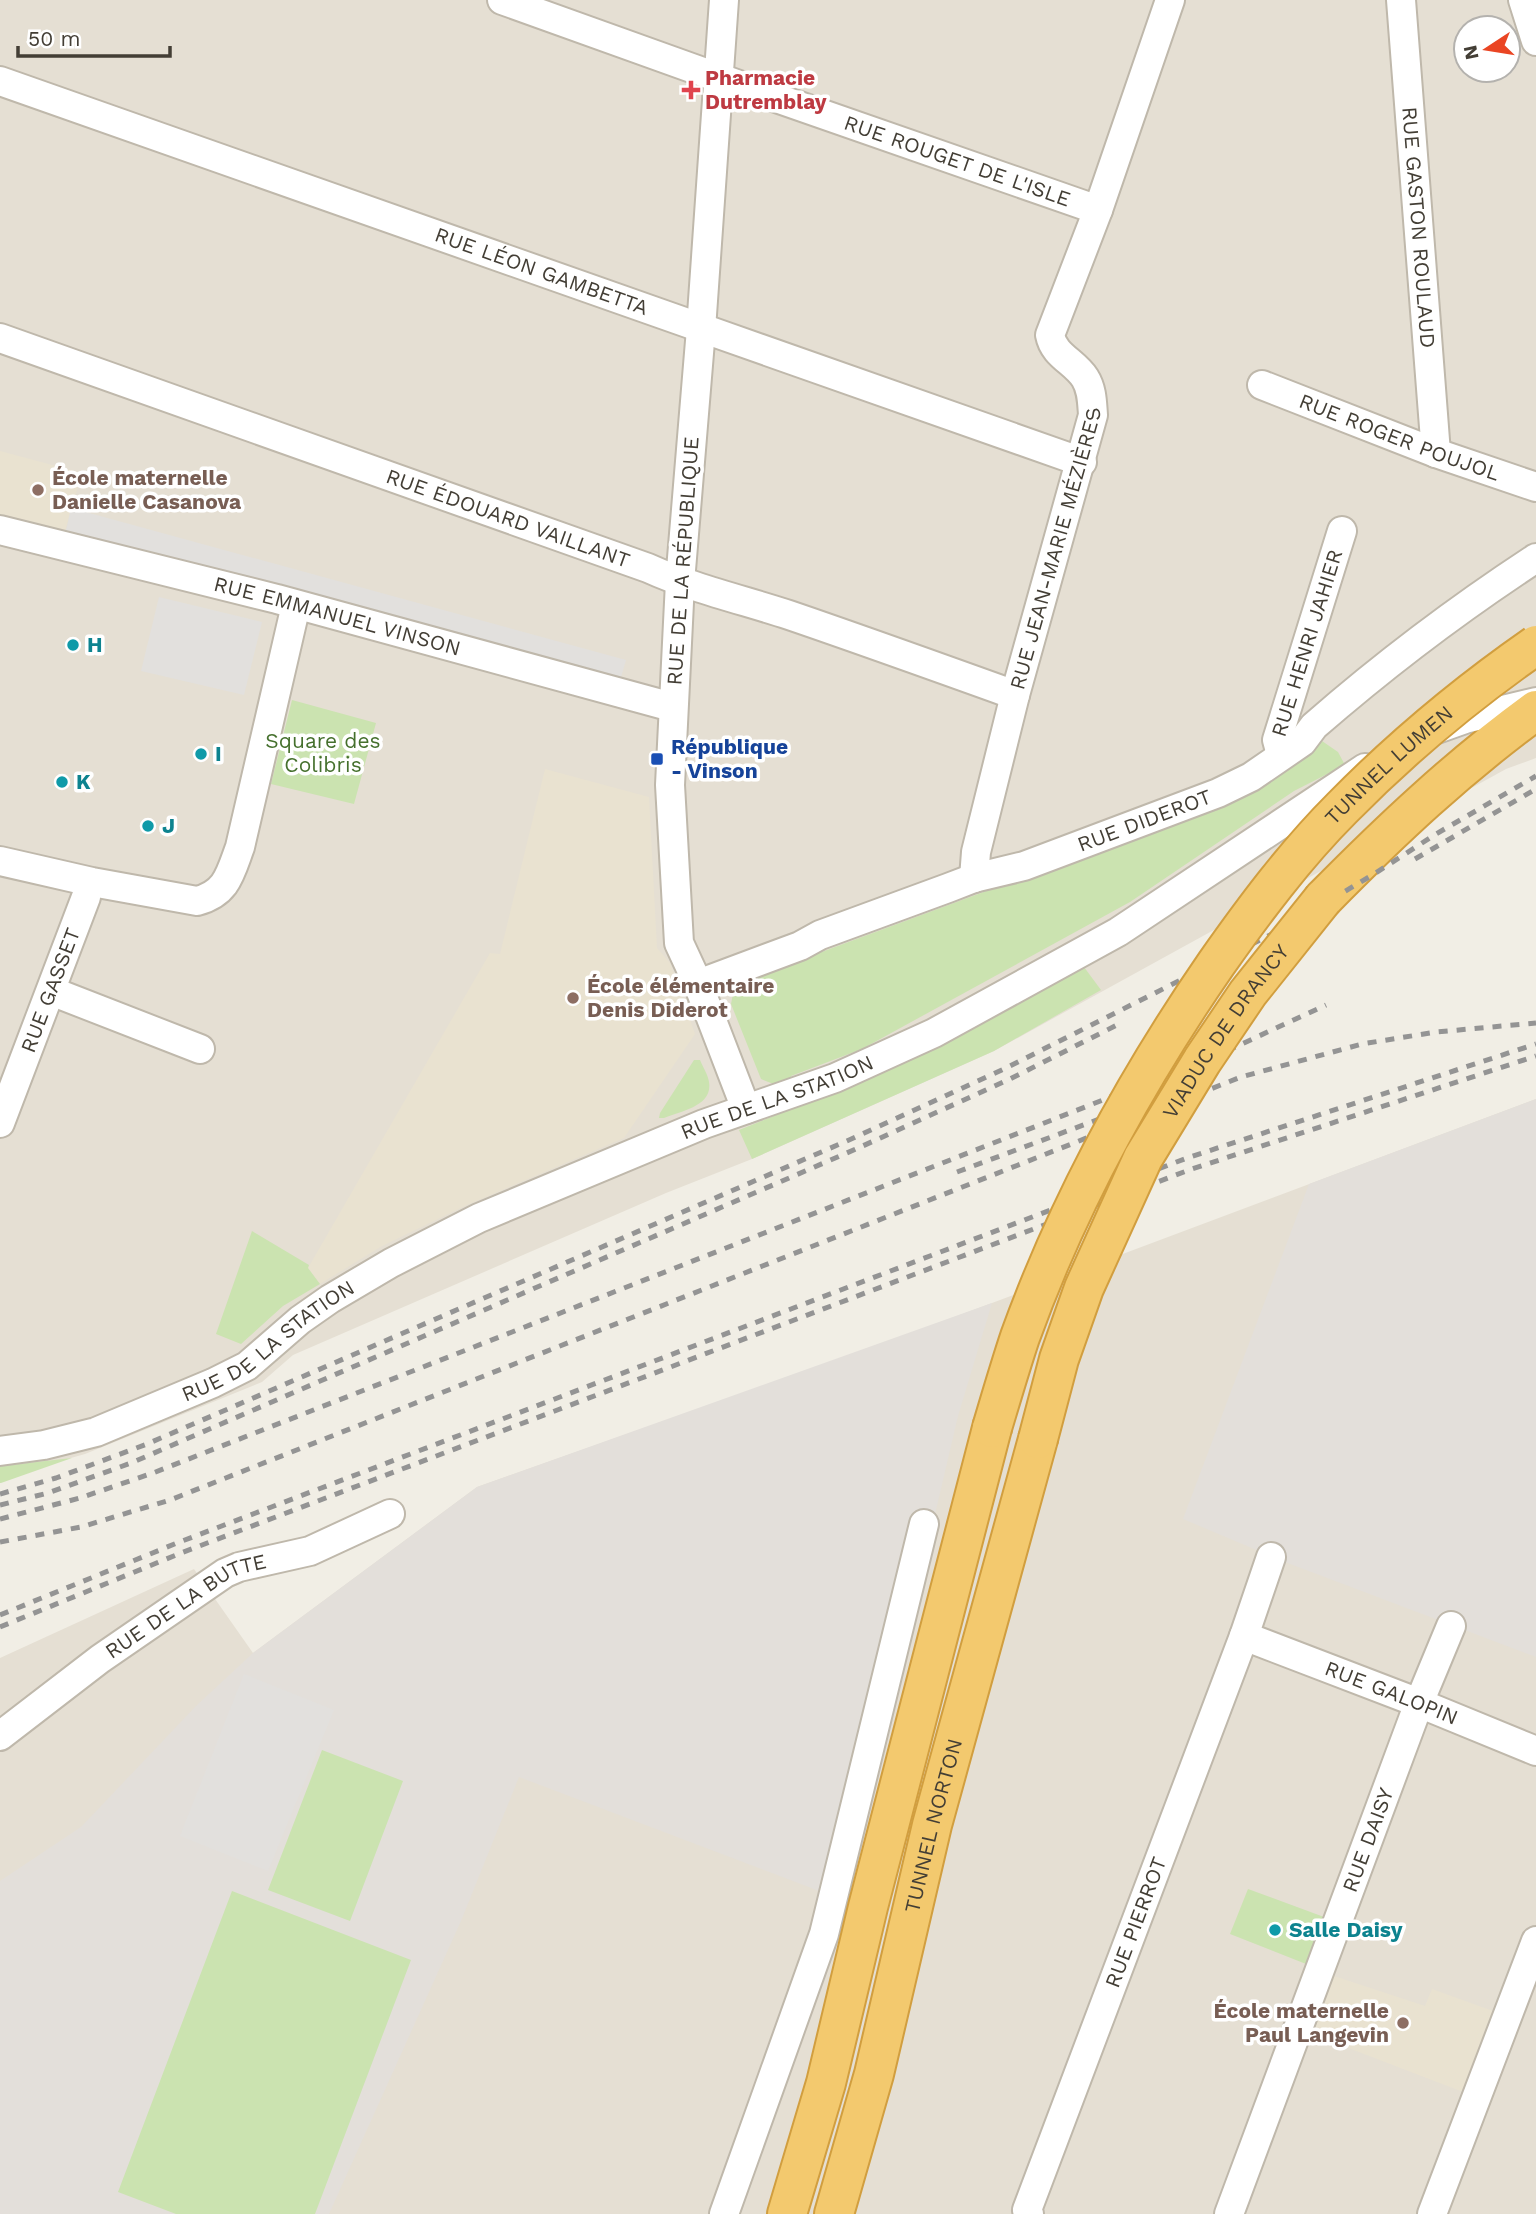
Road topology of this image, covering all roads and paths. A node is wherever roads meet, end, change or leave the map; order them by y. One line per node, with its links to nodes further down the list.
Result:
1 (502, 0): 7 (street, RUE ROUGET DE L'ISLE)
2 (724, 0): 7 (street, RUE DE LA RÉPUBLIQUE)
3 (1170, 0): 9 (street, RUE JEAN-MARIE MÉZIÈRES)
4 (1401, 0): 13 (street, RUE GASTON ROULAUD)
5 (1523, 0): 6 (street)
6 (1536, 41)
7 (719, 78): 9 (street, RUE ROUGET DE L'ISLE); 10 (street, RUE DE LA RÉPUBLIQUE)
8 (0, 80): 10 (street, RUE LÉON GAMBETTA)
9 (1098, 210): 14 (street, RUE JEAN-MARIE MÉZIÈRES)
10 (701, 329): 14 (street, RUE LÉON GAMBETTA); 19 (street, RUE DE LA RÉPUBLIQUE)
11 (0, 338): 19 (street, RUE ÉDOUARD VAILLANT)
12 (1262, 385): 13 (street, RUE ROGER POUJOL)
13 (1436, 453): 15 (street, RUE ROGER POUJOL)
14 (1082, 462): 22 (street, RUE JEAN-MARIE MÉZIÈRES)
15 (1536, 487)
16 (0, 530): 20 (street, RUE EMMANUEL VINSON)
17 (1342, 531): 26 (street, RUE HENRI JAHIER)
18 (1536, 558): 26 (street, RUE DIDEROT)
19 (680, 582): 22 (street, RUE ÉDOUARD VAILLANT); 24 (street, RUE DE LA RÉPUBLIQUE)
20 (296, 605): 24 (street, RUE EMMANUEL VINSON); 27 (street)
21 (1536, 645): 30 (highway, TUNNEL LUMEN, bridge)
22 (1015, 695): 28 (street, RUE JEAN-MARIE MÉZIÈRES)
23 (1536, 702): 34 (street, RUE DE LA STATION)
24 (672, 707): 31 (street, RUE DE LA RÉPUBLIQUE)
25 (1536, 709): 37 (highway, VIADUC DE DRANCY, bridge)
26 (1281, 755): 28 (street, RUE DIDEROT)
27 (0, 861)
28 (974, 878): 31 (street, RUE DIDEROT)
29 (86, 897): 32 (street, RUE GASSET)
30 (1258, 904): 36 (highway, VIADUC DE DRANCY, bridge)
31 (698, 984): 34 (street, RUE DE LA RÉPUBLIQUE)
32 (51, 991): 33 (street); 35 (street, RUE GASSET)
33 (200, 1049)
34 (746, 1109): 38 (street, RUE DE LA STATION)
35 (0, 1123)
36 (992, 1428): 50 (highway, TUNNEL NORTON)
37 (1038, 1439): 51 (highway, TUNNEL NORTON)
38 (0, 1451)
39 (390, 1514): 45 (street, RUE DE LA BUTTE)
40 (924, 1524): 49 (street)
41 (1271, 1558): 43 (street, RUE PIERROT)
42 (1451, 1626): 44 (street, RUE DAISY)
43 (1244, 1636): 44 (street, RUE GALOPIN); 48 (street, RUE PIERROT)
44 (1419, 1703): 46 (street, RUE GALOPIN); 52 (street, RUE DAISY)
45 (0, 1736)
46 (1536, 1751)
47 (1536, 1941): 53 (street)
48 (1028, 2212)
49 (724, 2214)
50 (787, 2214)
51 (834, 2214)
52 (1229, 2214)
53 (1432, 2214)

